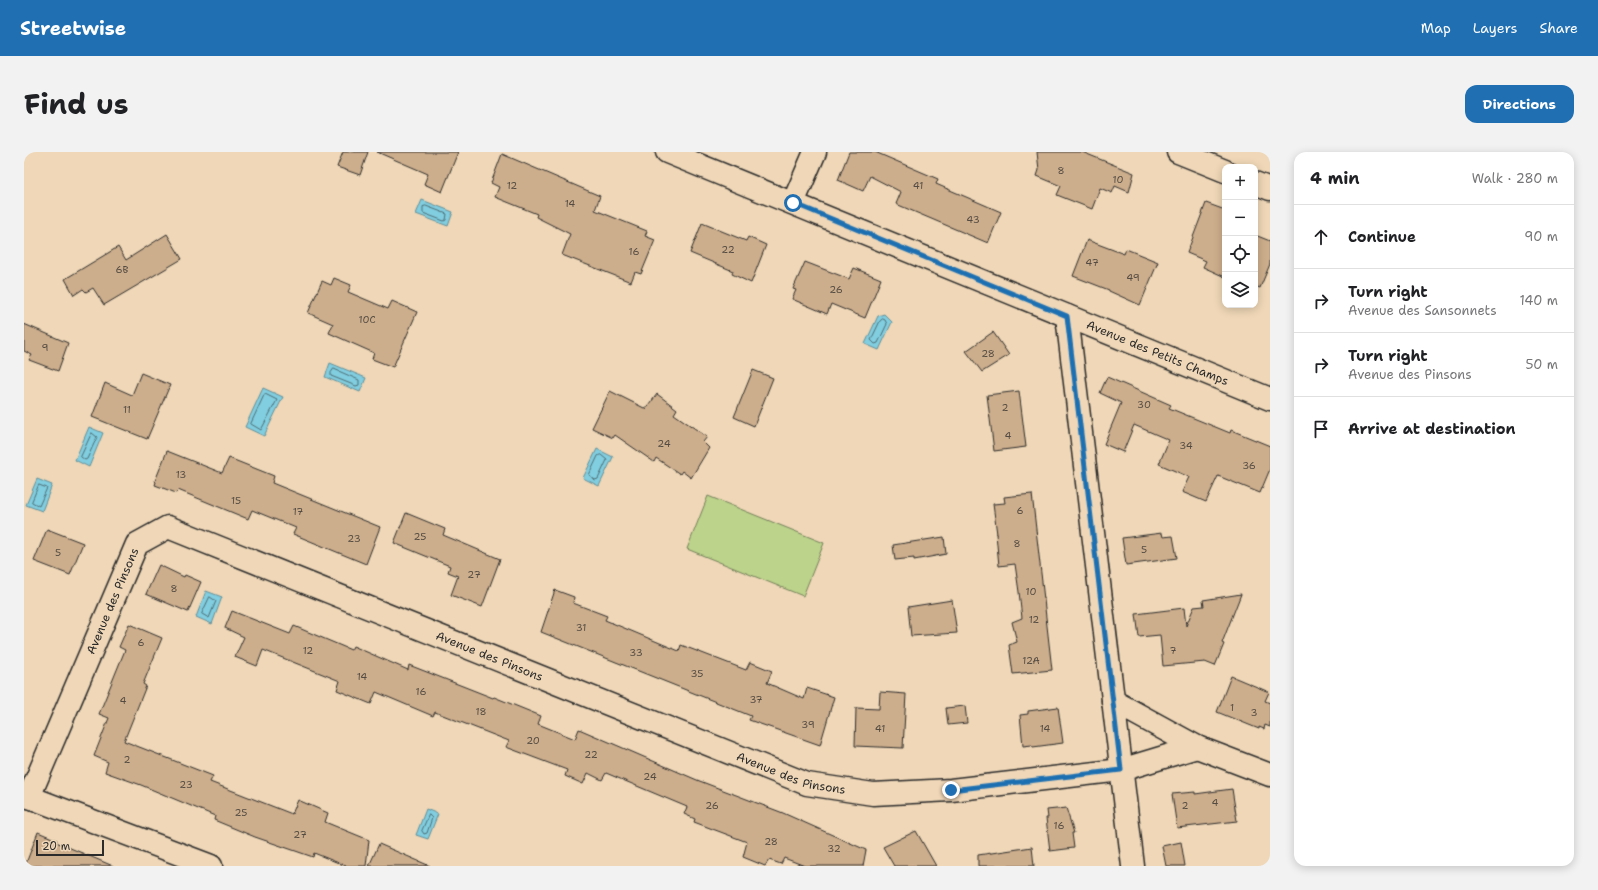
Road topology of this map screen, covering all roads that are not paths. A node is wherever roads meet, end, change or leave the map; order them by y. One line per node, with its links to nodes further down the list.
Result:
1 (667, 152): 7 (street, Avenue des Petits Champs)
2 (815, 152): 7 (street)
3 (1178, 152): 4 (street)
4 (1222, 170)
5 (1258, 184): 6 (street)
6 (1270, 189)
7 (793, 203): 8 (street, Avenue des Petits Champs)
8 (1067, 316): 9 (street, Avenue des Petits Champs); 10 (street)
9 (1270, 399)
10 (1113, 701): 11 (street); 12 (street)
11 (1197, 747): 12 (street); 13 (street)
12 (1121, 770): 14 (street, Avenue des Pinsons); 16 (street)
13 (1270, 775)
14 (26, 796): 15 (street)
15 (211, 866)
16 (1132, 866)

